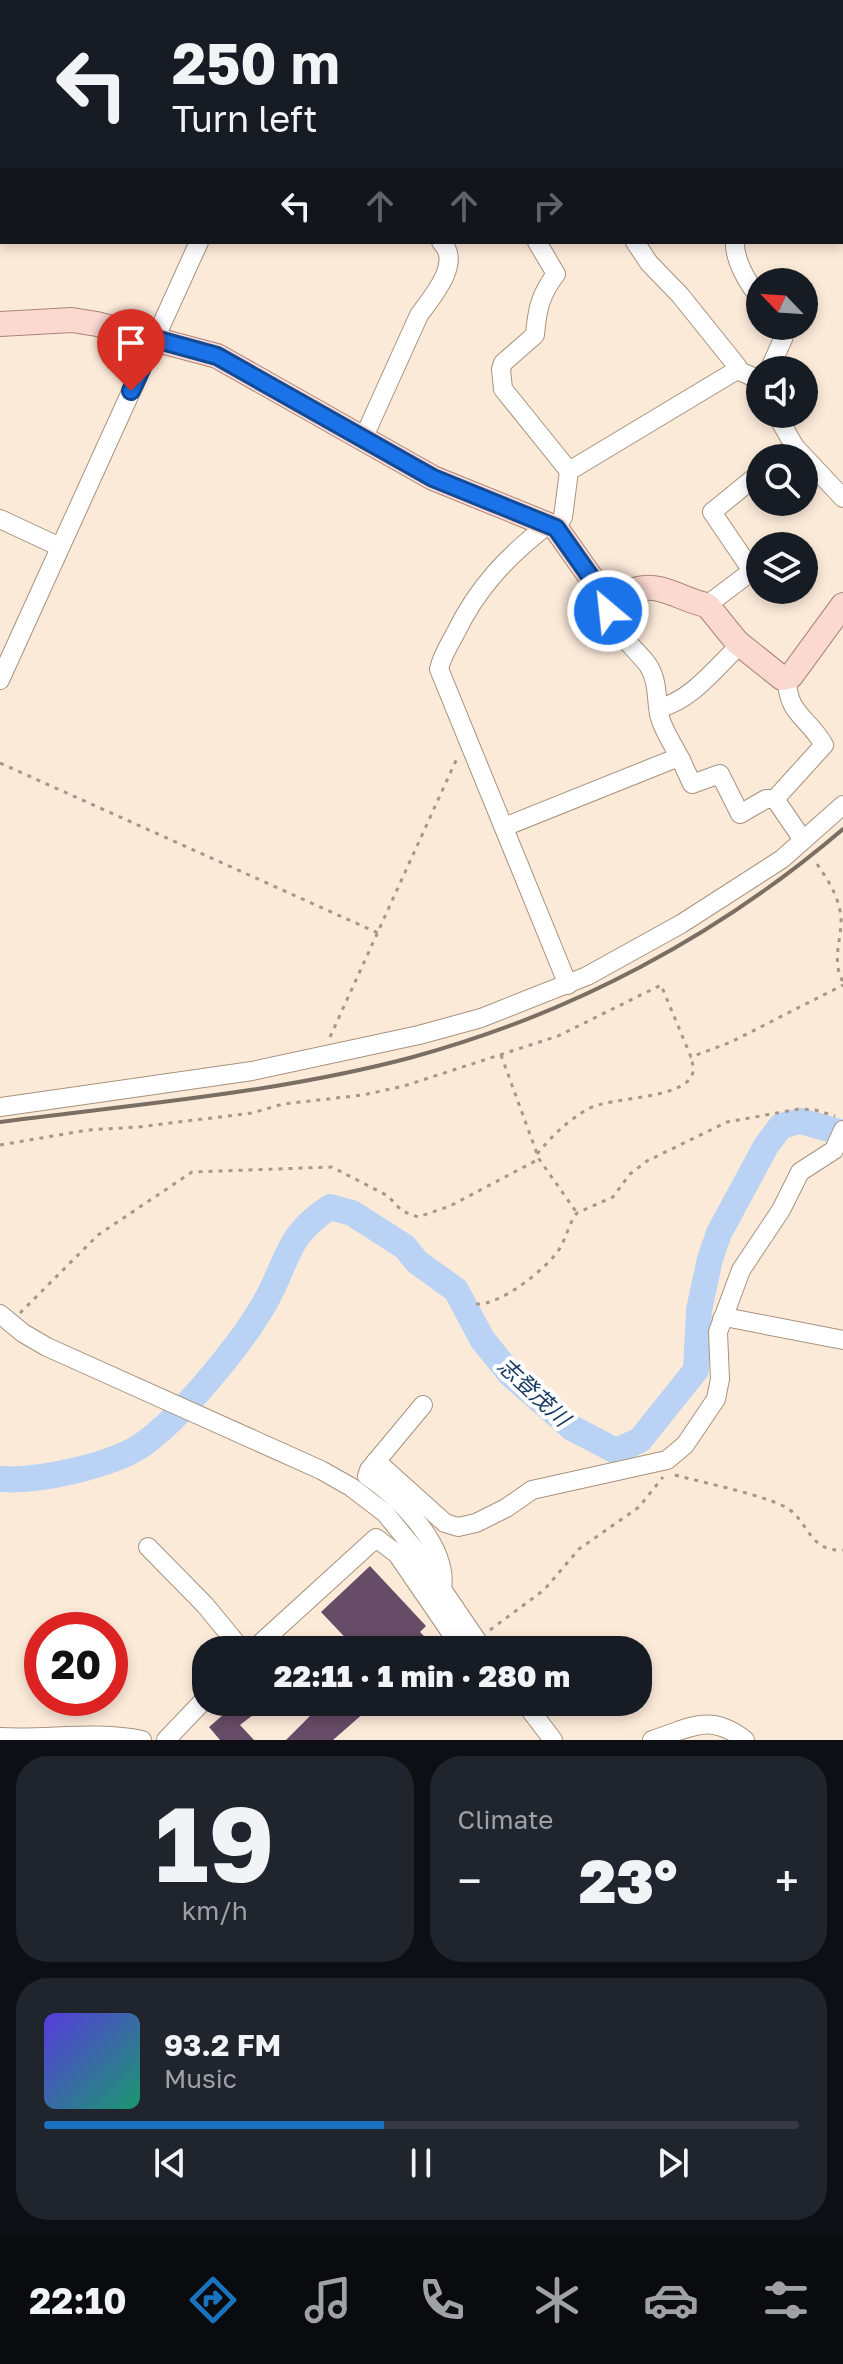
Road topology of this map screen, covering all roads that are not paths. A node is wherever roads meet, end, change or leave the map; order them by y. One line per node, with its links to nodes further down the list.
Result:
1 (198, 244): 8 (street)
2 (443, 244): 11 (street)
3 (538, 244): 12 (street)
4 (636, 244): 9 (street)
5 (735, 244): 6 (street)
6 (746, 274)
7 (0, 324): 8 (main road)
8 (155, 339): 11 (main road); 18 (street)
9 (737, 370): 10 (street); 12 (street)
10 (746, 374)
11 (363, 439): 17 (main road)
12 (569, 471): 17 (street)
13 (818, 478): 15 (street)
14 (746, 484): 20 (street)
15 (843, 498)
16 (0, 519): 18 (street)
17 (553, 526): 19 (main road); 29 (street)
18 (60, 547): 24 (street)
19 (609, 603): 20 (main road); 25 (street)
20 (707, 605): 22 (main road)
21 (843, 605): 23 (main road)
22 (740, 645): 23 (main road); 25 (street)
23 (787, 678): 27 (street)
24 (0, 680)
25 (660, 708): 26 (street)
26 (681, 760): 27 (street); 29 (street)
27 (775, 799): 30 (street)
28 (843, 805): 30 (street)
29 (504, 827): 31 (street)
30 (803, 840): 31 (street)
31 (568, 985): 32 (street)
32 (0, 1107)
33 (843, 1130): 35 (street)
34 (6, 1319): 40 (street)
35 (722, 1319): 36 (street); 38 (street)
36 (843, 1340)
37 (423, 1405): 38 (street)
38 (376, 1461): 40 (street)
39 (148, 1547): 41 (street)
40 (442, 1590): 44 (street)
41 (230, 1636)
42 (268, 1636): 43 (street)
43 (453, 1636)
44 (475, 1636)
45 (192, 1713): 50 (street)
46 (535, 1716): 51 (street)
47 (0, 1737): 48 (street)
48 (110, 1738): 49 (street)
49 (142, 1740)
50 (166, 1740)
51 (553, 1740)
52 (652, 1740): 53 (street)
53 (745, 1740)

